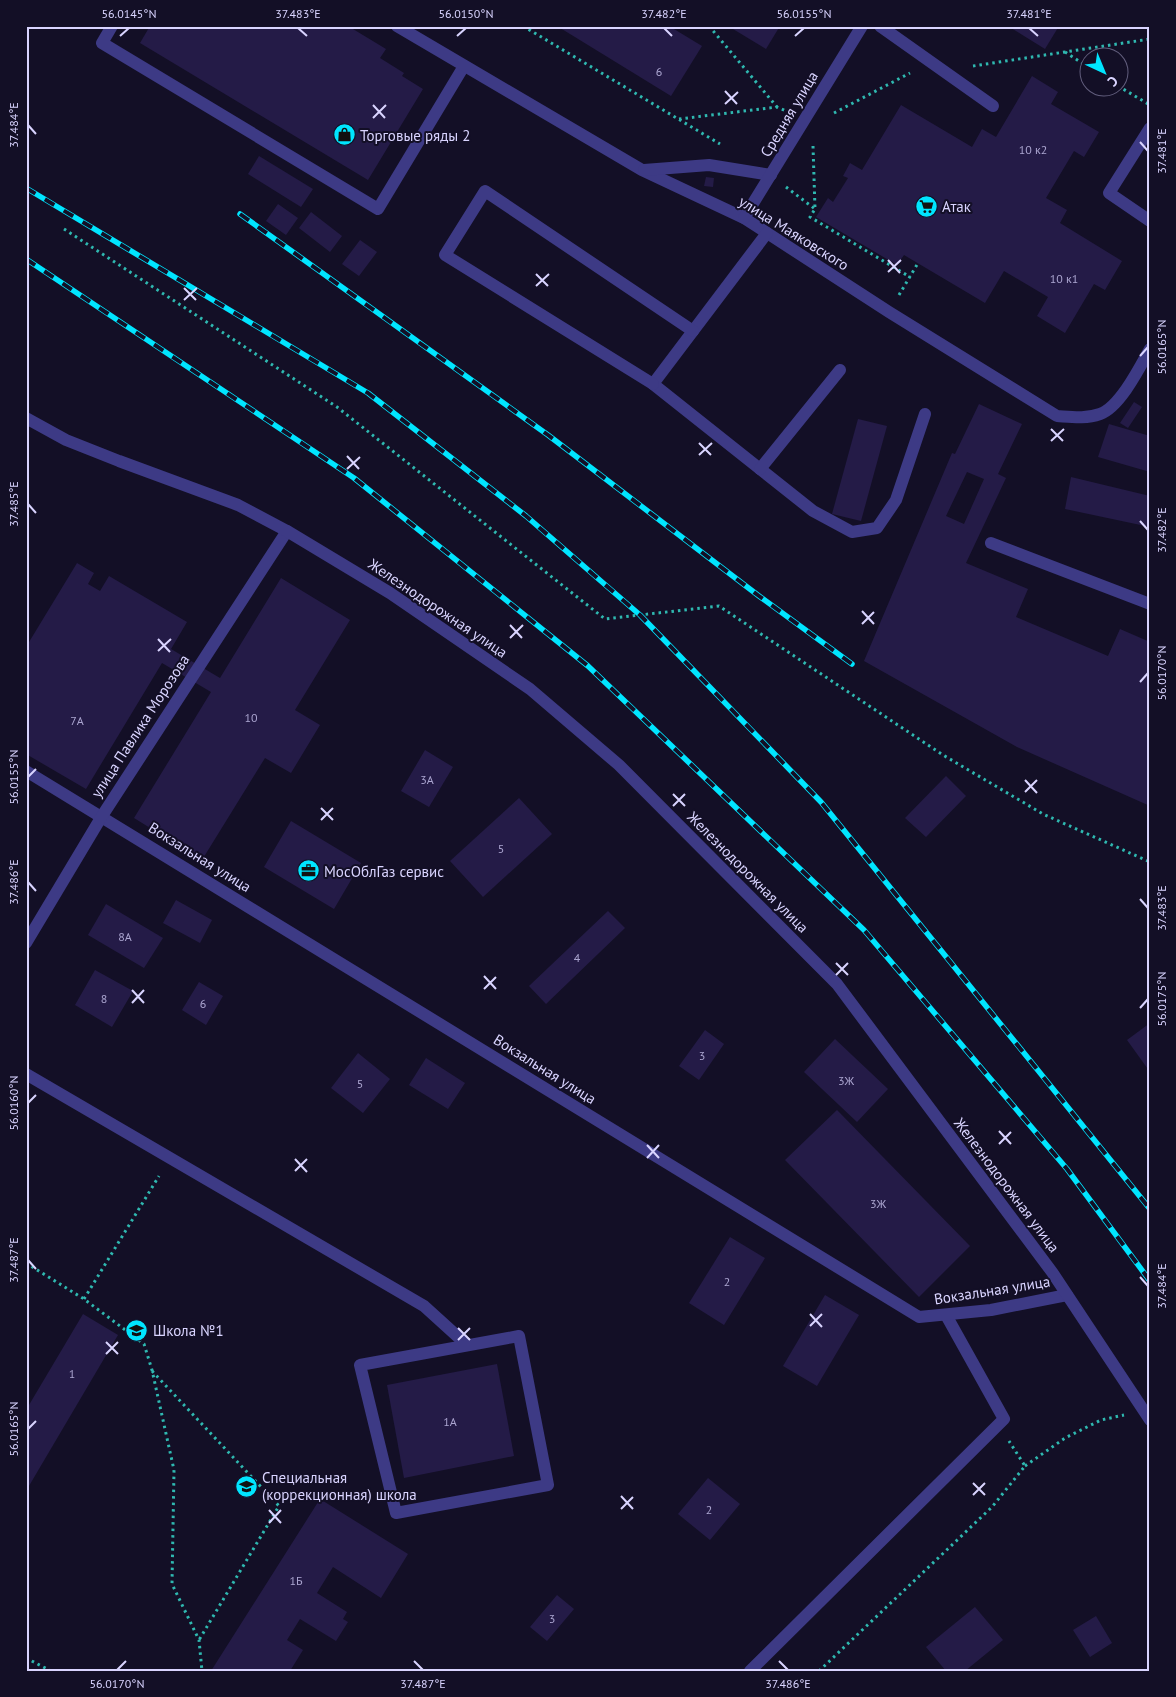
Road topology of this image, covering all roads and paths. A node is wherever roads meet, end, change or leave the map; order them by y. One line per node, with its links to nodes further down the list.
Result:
1 (112, 26): 11 (street)
2 (397, 26): 11 (street, улица Маяковского)
3 (523, 26): 18 (path)
4 (709, 26): 16 (path)
5 (862, 26): 19 (street, Средняя улица)
6 (880, 26): 10 (street)
7 (1150, 39): 8 (path)
8 (1065, 52): 9 (path); 12 (path)
9 (1078, 60)
10 (930, 62): 12 (street); 17 (path)
11 (464, 66): 23 (street, улица Маяковского)
12 (943, 71): 15 (street)
13 (1128, 92): 14 (path)
14 (1150, 105)
15 (993, 106)
16 (777, 107): 18 (path); 19 (path)
17 (829, 116)
18 (678, 120): 22 (path)
19 (804, 120): 24 (street, Средняя улица)
20 (1150, 128): 27 (street)
21 (813, 143): 25 (path)
22 (720, 145)
23 (642, 170): 24 (street); 26 (street, улица Маяковского)
24 (771, 175): 25 (path); 26 (street, Средняя улица)
25 (815, 209): 31 (path)
26 (744, 218): 29 (street, улица Маяковского)
27 (1150, 221)
28 (64, 229): 45 (path)
29 (767, 233): 32 (street, улица Маяковского); 33 (street)
30 (918, 263): 31 (path)
31 (910, 277): 32 (path)
32 (889, 312): 34 (street, улица Маяковского)
33 (693, 331): 36 (street); 36 (street)
34 (1150, 348)
35 (840, 370): 39 (street)
36 (653, 384): 39 (street)
37 (925, 414): 39 (street)
38 (26, 418): 40 (street, Железнодорожная улица)
39 (760, 469)
40 (287, 531): 44 (street, улица Павлика Морозова); 50 (street, Железнодорожная улица)
41 (991, 543): 42 (street)
42 (1150, 604)
43 (26, 771): 44 (street, Вокзальная улица)
44 (102, 816): 46 (street, улица Павлика Морозова); 52 (street, Вокзальная улица)
45 (1150, 862)
46 (26, 942)
47 (26, 1074): 48 (street)
48 (170, 1158): 51 (path); 53 (street)
49 (26, 1263): 51 (path)
50 (1067, 1295): 52 (street, Вокзальная улица); 55 (street, Железнодорожная улица)
51 (84, 1299): 54 (path)
52 (946, 1315): 56 (street)
53 (467, 1345): 53 (street)
54 (152, 1370): 58 (path); 58 (path)
55 (1147, 1415): 57 (path)
56 (1004, 1419): 57 (path); 62 (street)
57 (1025, 1466): 63 (path)
58 (199, 1640): 61 (path)
59 (26, 1658): 60 (path)
60 (51, 1671)
61 (202, 1671)
62 (750, 1671)
63 (819, 1671)

